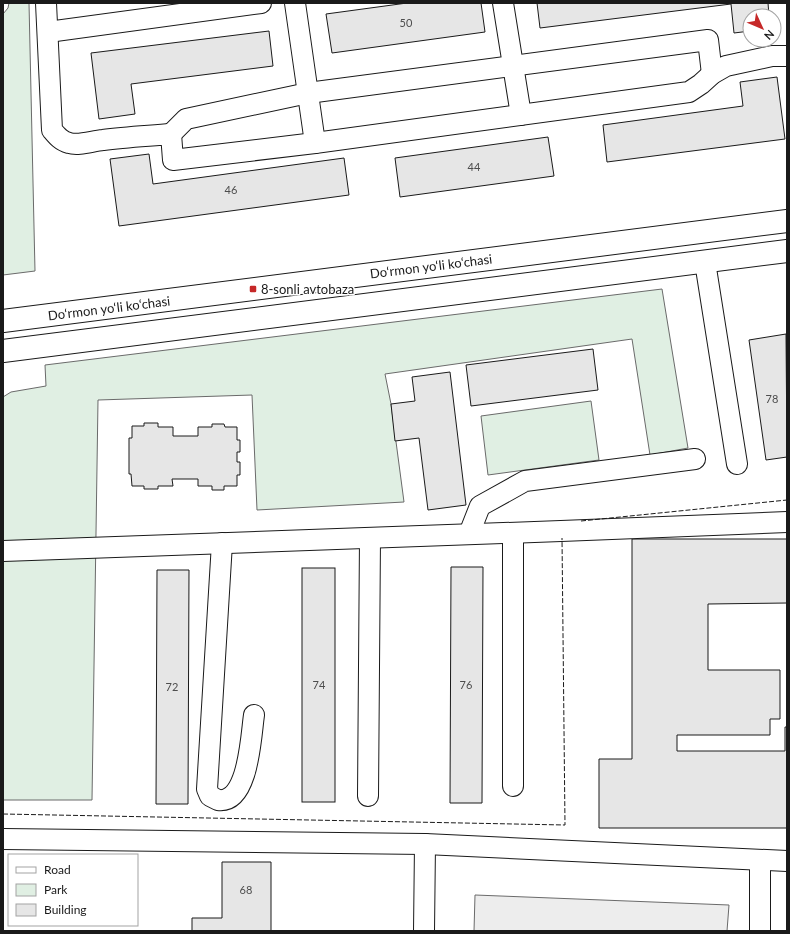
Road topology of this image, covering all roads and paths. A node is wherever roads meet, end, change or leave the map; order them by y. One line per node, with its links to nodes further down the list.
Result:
1 (46, 3): 6 (street)
2 (261, 3): 5 (street)
3 (295, 3): 10 (street)
4 (504, 3): 8 (street)
5 (241, 4): 6 (street)
6 (48, 32): 12 (street)
7 (787, 56): 9 (street)
8 (513, 66): 9 (street); 10 (street); 11 (street)
9 (712, 74): 11 (street)
10 (308, 93): 12 (street); 13 (street)
11 (520, 115): 13 (street)
12 (171, 134): 13 (street)
13 (315, 143)
14 (787, 221): 17 (main road, Do‘rmon yo‘li ko‘chasi)
15 (787, 251): 16 (main road)
16 (705, 262): 18 (main road); 20 (street)
17 (3, 321)
18 (3, 351)
19 (695, 459): 23 (street)
20 (737, 464)
21 (787, 522): 22 (street)
22 (513, 533): 23 (street); 28 (street)
23 (469, 534): 24 (street)
24 (370, 538): 25 (street); 29 (street)
25 (222, 543): 26 (street); 27 (street)
26 (3, 551)
27 (254, 715)
28 (513, 786)
29 (368, 796)
30 (3, 838): 31 (street)
31 (425, 844): 32 (street); 34 (street)
32 (760, 860): 33 (street); 35 (street)
33 (787, 861)
34 (424, 931)
35 (760, 931)

